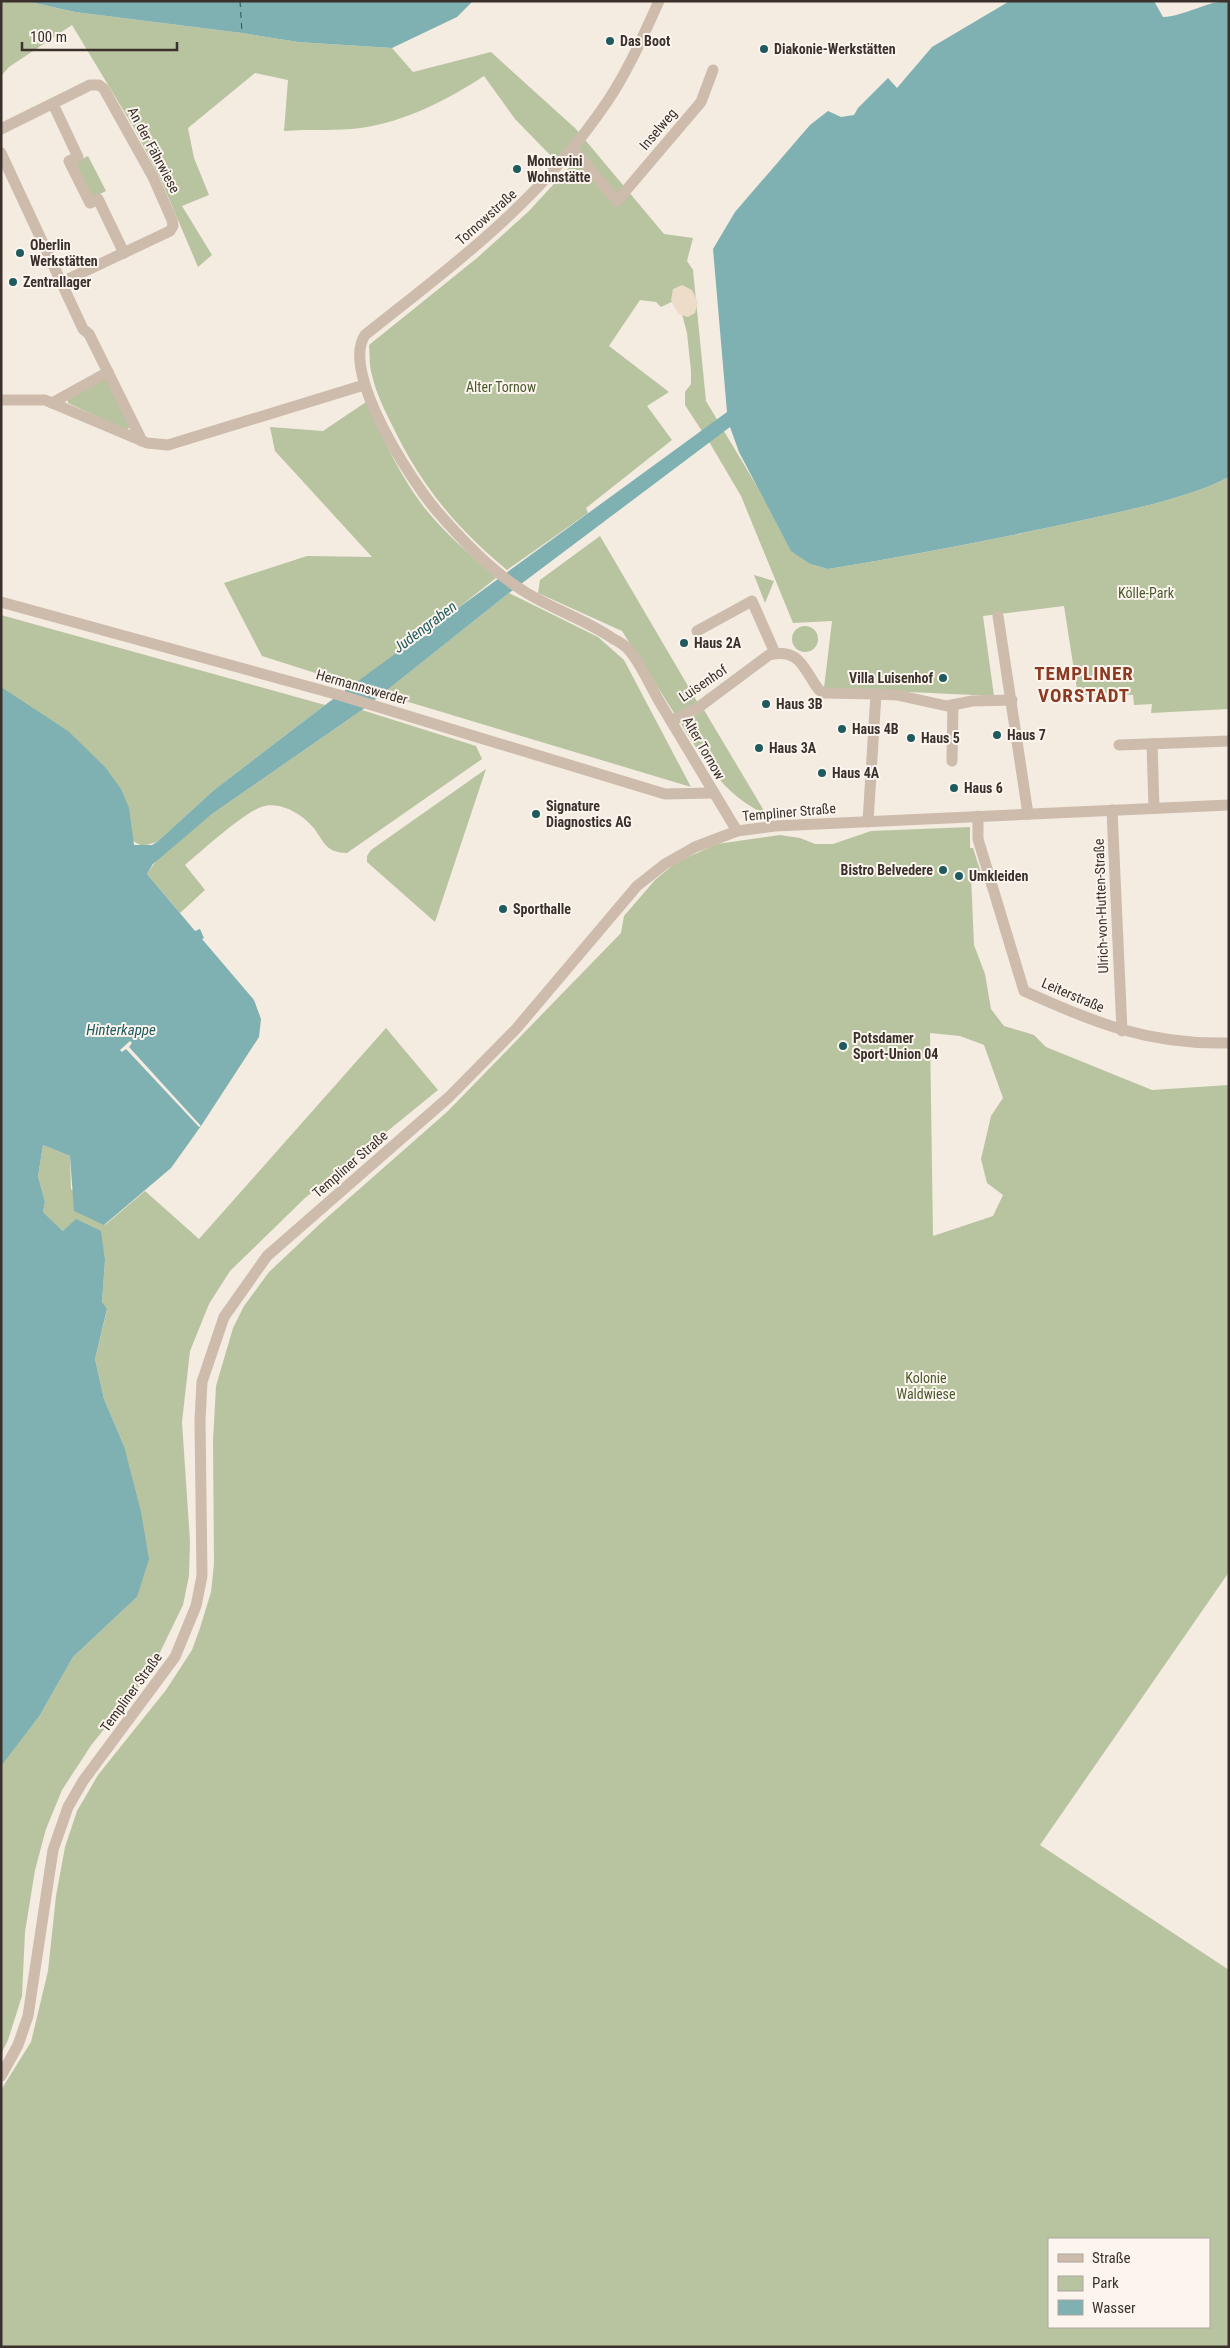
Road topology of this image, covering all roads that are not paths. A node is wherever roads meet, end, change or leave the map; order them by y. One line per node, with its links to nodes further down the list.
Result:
1 (659, 1): 5 (street, Tornowstraße)
2 (713, 70): 5 (street, Inselweg)
3 (53, 104): 4 (street, An der Fährwiese); 7 (street); 7 (street, An der Fährwiese)
4 (1, 129)
5 (572, 149): 10 (street, Tornowstraße)
6 (1, 153): 8 (street)
7 (124, 253): 8 (street, An der Fährwiese)
8 (62, 282): 9 (street)
9 (108, 372): 12 (street); 13 (street)
10 (364, 386): 13 (street); 21 (street, Alter Tornow)
11 (1, 400): 12 (street)
12 (52, 403): 13 (street)
13 (142, 441)
14 (1, 602): 26 (street, Hermannswerder)
15 (998, 616): 19 (street)
16 (697, 631): 17 (street)
17 (775, 653): 18 (street); 21 (street, Luisenhof)
18 (876, 694): 20 (street); 32 (street)
19 (1012, 700): 20 (street); 30 (street)
20 (953, 705): 25 (street)
21 (671, 720): 26 (street, Alter Tornow)
22 (1229, 741): 23 (street)
23 (1152, 744): 24 (street); 28 (street)
24 (1119, 746)
25 (952, 761)
26 (713, 793): 33 (street, Alter Tornow)
27 (1229, 805): 28 (street, Templiner Straße)
28 (1154, 808): 29 (street, Templiner Straße)
29 (1112, 810): 30 (street, Templiner Straße); 34 (street, Ulrich-von-Hutten-Straße)
30 (1028, 814): 31 (street, Templiner Straße)
31 (978, 816): 32 (street, Templiner Straße); 34 (street, Leiterstraße)
32 (868, 822): 33 (street, Templiner Straße)
33 (737, 831): 36 (street, Templiner Straße)
34 (1122, 1030): 35 (street, Leiterstraße)
35 (1229, 1043)
36 (1, 2076)

